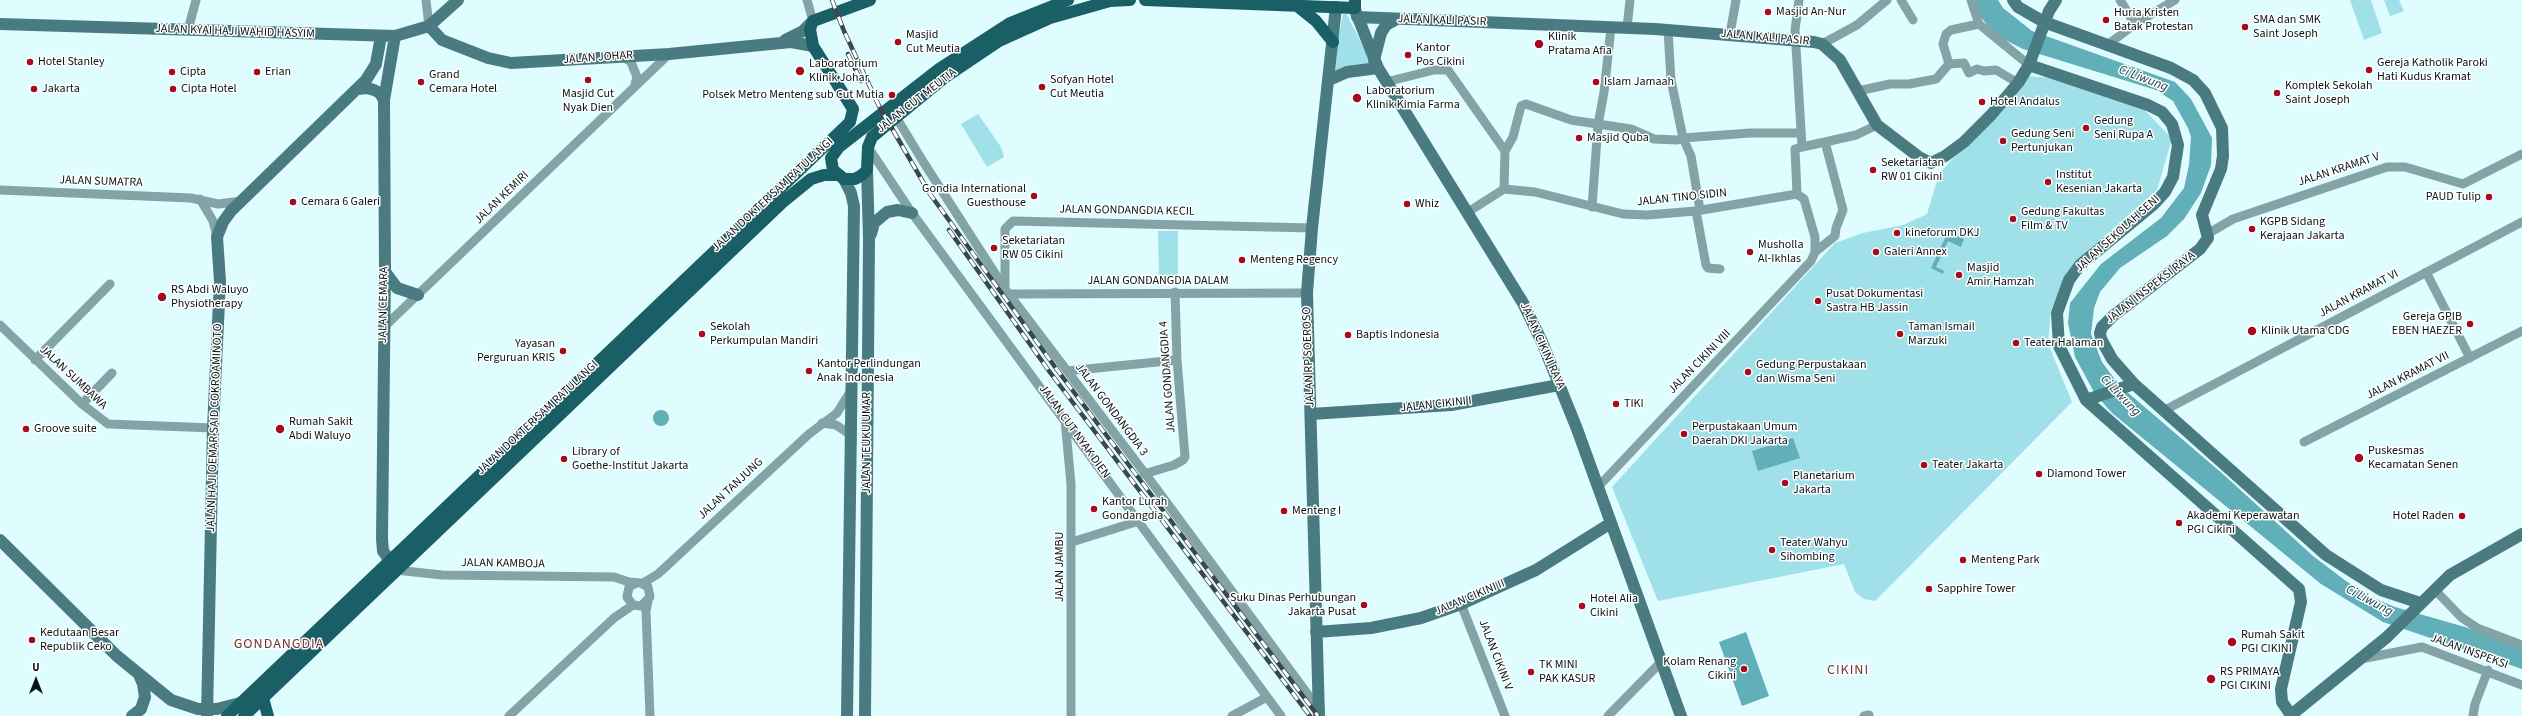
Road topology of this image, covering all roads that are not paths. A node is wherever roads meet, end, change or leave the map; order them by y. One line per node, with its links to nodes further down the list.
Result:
1 (196, 0): 33 (street)
2 (426, 0): 30 (street)
3 (458, 0): 30 (street, JALAN KYAI HAJI WAHID HASYIM)
4 (807, 0): 25 (street)
5 (870, 0): 19 (main road)
6 (1068, 0): 67 (main road, JALAN CUT MEUTIA)
7 (1130, 0): 56 (main road, JALAN CUT MEUTIA)
8 (1145, 0): 20 (main road)
9 (1630, 0): 32 (street)
10 (1736, 0): 35 (street)
11 (1800, 0): 38 (street)
12 (1901, 0): 24 (street)
13 (1972, 0): 27 (street)
14 (2013, 0): 29 (street)
15 (2056, 0): 29 (street, JALAN KALI PASIR)
16 (2120, 0): 28 (street)
17 (2175, 0): 28 (street)
18 (1883, 1): 41 (street)
19 (852, 2): 25 (main road)
20 (1295, 3): 21 (main road); 39 (main road)
21 (1336, 3): 22 (main road); 39 (street, JALAN RP SOEROSO)
22 (1356, 8): 23 (street, JALAN KALI PASIR); 47 (street, JALAN CIKINI RAYA)
23 (1395, 20): 31 (street, JALAN KALI PASIR); 47 (street)
24 (1913, 20)
25 (813, 21): 40 (street, JALAN JOHAR); 42 (main road)
26 (0, 24): 33 (street, JALAN KYAI HAJI WAHID HASYIM)
27 (1979, 24): 46 (street); 48 (street)
28 (2135, 24): 43 (street)
29 (2043, 25): 43 (street); 46 (street, JALAN KALI PASIR)
30 (429, 26): 37 (street, JALAN KYAI HAJI WAHID HASYIM); 45 (street, JALAN JOHAR)
31 (1610, 28): 32 (street, JALAN KALI PASIR); 57 (street)
32 (1627, 28): 34 (street, JALAN KALI PASIR)
33 (188, 30): 36 (street, JALAN KYAI HAJI WAHID HASYIM)
34 (1668, 30): 35 (street, JALAN KALI PASIR); 60 (street)
35 (1731, 31): 38 (street, JALAN KALI PASIR)
36 (381, 36): 37 (street, JALAN KYAI HAJI WAHID HASYIM); 53 (street, JALAN HAJI OEMAR SAID COKROAMINOTO)
37 (395, 36): 55 (street, JALAN CEMARA)
38 (1796, 40): 41 (street, JALAN KALI PASIR); 59 (street)
39 (1333, 42): 49 (street, JALAN RP SOEROSO)
40 (776, 43): 42 (street, JALAN JOHAR); 44 (street, JALAN JOHAR)
41 (1822, 44): 54 (street, JALAN KALI PASIR)
42 (813, 46): 83 (main road, JALAN DOKTER SAM RATULANGI)
43 (2106, 46): 79 (street)
44 (669, 54): 45 (street, JALAN JOHAR); 52 (street, JALAN KEMIRI)
45 (622, 56): 52 (street)
46 (2030, 61): 51 (street, JALAN KALI PASIR); 104 (street, JALAN SEKOLAH SENI)
47 (1376, 64): 49 (street); 50 (street, JALAN CIKINI RAYA)
48 (1948, 64): 51 (street); 54 (street)
49 (1329, 80): 78 (street, JALAN RP SOEROSO)
50 (1386, 82): 64 (street); 75 (street, JALAN CIKINI RAYA)
51 (2018, 83): 58 (street, JALAN KALI PASIR)
52 (636, 84): 92 (street, JALAN KEMIRI)
53 (357, 89): 55 (street); 72 (street, JALAN HAJI OEMAR SAID COKROAMINOTO)
54 (1858, 91): 58 (street, JALAN KALI PASIR)
55 (384, 100): 86 (street, JALAN CEMARA)
56 (896, 117): 62 (main road, JALAN CUT MEUTIA); 89 (street, JALAN GONDANGDIA 3)
57 (1598, 125): 60 (street); 64 (street); 73 (street)
58 (1877, 125): 61 (street)
59 (1801, 133): 60 (street); 63 (street)
60 (1683, 138): 74 (street)
61 (1825, 142): 63 (street); 82 (street)
62 (868, 147): 66 (main road, JALAN CUT MEUTIA); 76 (street, JALAN CUT NYAK DIEN)
63 (1802, 147): 70 (street)
64 (1505, 151): 68 (street)
65 (2522, 154): 79 (street, JALAN KRAMAT V)
66 (867, 170): 67 (main road); 81 (street, JALAN TEUKU UMAR)
67 (840, 177): 84 (main road, JALAN DOKTER SAM RATULANGI); 101 (street, JALAN TEUKU UMAR)
68 (1504, 189): 73 (street, JALAN TINO SIDIN); 75 (street)
69 (0, 190): 71 (street, JALAN SUMATRA)
70 (1797, 194): 74 (street, JALAN TINO SIDIN); 82 (street)
71 (200, 200): 72 (street, JALAN SUMATRA); 80 (street)
72 (243, 201): 80 (street, JALAN HAJI OEMAR SAID COKROAMINOTO)
73 (1592, 208): 74 (street, JALAN TINO SIDIN)
74 (1698, 211): 85 (street)
75 (1468, 212): 102 (street, JALAN CIKINI RAYA)
76 (912, 213): 81 (street); 108 (street, JALAN CUT NYAK DIEN)
77 (2522, 222): 87 (street, JALAN KRAMAT VI)
78 (1312, 228): 89 (street, JALAN GONDANGDIA KECIL); 91 (street, JALAN RP SOEROSO)
79 (2209, 233): 103 (street, JALAN INSPEKSI RAYA)
80 (217, 237): 110 (street, JALAN HAJI OEMAR SAID COKROAMINOTO)
81 (869, 239): 112 (street, JALAN TEUKU UMAR)
82 (1815, 252): 117 (street, JALAN CIKINI VIII)
83 (706, 257): 84 (main road); 114 (main road, JALAN DOKTER SAM RATULANGI)
84 (715, 267): 115 (main road, JALAN DOKTER SAM RATULANGI)
85 (1720, 268)
86 (385, 272): 92 (street); 94 (street, JALAN CEMARA)
87 (2426, 272): 96 (street); 106 (street, JALAN KRAMAT VI)
88 (110, 284): 97 (street)
89 (1007, 291): 90 (street, JALAN GONDANGDIA DALAM); 99 (street, JALAN GONDANGDIA 3)
90 (1175, 292): 91 (street, JALAN GONDANGDIA DALAM); 98 (street, JALAN GONDANGDIA 4)
91 (1308, 293): 107 (street, JALAN RP SOEROSO)
92 (418, 295): 94 (street, JALAN KEMIRI)
93 (0, 325): 97 (street, JALAN SUMBAWA)
94 (384, 327): 123 (street, JALAN CEMARA)
95 (2522, 331): 96 (street, JALAN KRAMAT VII)
96 (2470, 358): 113 (street, JALAN KRAMAT VII)
97 (35, 360): 105 (street, JALAN SUMBAWA)
98 (1177, 360): 99 (street); 116 (street, JALAN GONDANGDIA 4)
99 (1067, 371): 116 (street, JALAN GONDANGDIA 3)
100 (112, 373): 105 (street)
101 (853, 383): 109 (street, JALAN TANJUNG); 111 (street, JALAN TEUKU UMAR)
102 (1559, 385): 107 (street, JALAN CIKINI I); 117 (street, JALAN CIKINI RAYA)
103 (2129, 386): 104 (street); 106 (street, JALAN INSPEKSI RAYA)
104 (2091, 398): 166 (street)
105 (82, 404): 110 (street, JALAN SUMBAWA)
106 (2165, 410): 134 (street, JALAN INSPEKSI RAYA)
107 (1311, 414): 138 (street, JALAN RP SOEROSO)
108 (1065, 418): 118 (street, JALAN CUT NYAK DIEN); 122 (street, JALAN JAMBU)
109 (822, 423): 111 (street); 124 (street, JALAN TANJUNG)
110 (213, 428): 145 (street, JALAN HAJI OEMAR SAID COKROAMINOTO)
111 (851, 435): 112 (street); 131 (street, JALAN TEUKU UMAR)
112 (868, 436): 132 (street, JALAN TEUKU UMAR)
113 (2304, 442)
114 (504, 451): 115 (main road); 123 (main road, JALAN DOKTER SAM RATULANGI)
115 (512, 460): 123 (main road, JALAN DOKTER SAM RATULANGI)
116 (1144, 474): 151 (street, JALAN GONDANGDIA 3)
117 (1598, 487): 119 (street, JALAN CIKINI RAYA)
118 (1139, 521): 122 (street); 146 (street, JALAN CUT NYAK DIEN)
119 (1611, 523): 133 (street, JALAN CIKINI II); 141 (street, JALAN CIKINI RAYA)
120 (2522, 534): 127 (street)
121 (0, 540): 143 (street)
122 (1072, 542): 160 (street, JALAN JAMBU)
123 (392, 565): 125 (street, JALAN KAMBOJA); 147 (main road, JALAN DOKTER SAM RATULANGI); 148 (main road, JALAN DOKTER SAM RATULANGI)
124 (658, 574): 126 (street, JALAN TANJUNG); 128 (street, JALAN TANJUNG)
125 (611, 577): 126 (street, JALAN KAMBOJA); 129 (street)
126 (639, 583): 128 (street); 129 (street)
127 (2434, 589): 134 (street); 139 (street)
128 (650, 590): 130 (street)
129 (627, 595): 135 (street); 136 (street)
130 (648, 601): 135 (street); 137 (street)
131 (848, 602): 132 (street); 158 (street, JALAN TEUKU UMAR)
132 (866, 603): 159 (street, JALAN TEUKU UMAR)
133 (1461, 604): 138 (street, JALAN CIKINI II); 163 (street, JALAN CIKINI V)
134 (2418, 605): 140 (street)
135 (635, 606): 136 (street); 137 (street)
136 (614, 618): 156 (street)
137 (646, 620): 157 (street)
138 (1316, 632): 151 (street, JALAN RP SOEROSO)
139 (2522, 645)
140 (2361, 659): 142 (street, JALAN INSPEKSI); 166 (street)
141 (1662, 662): 164 (street); 165 (street, JALAN CIKINI RAYA)
142 (2488, 670): 144 (street, JALAN INSPEKSI); 167 (street)
143 (139, 676): 149 (street); 152 (street)
144 (2522, 685)
145 (208, 692): 149 (street); 150 (street, JALAN HAJI OEMAR SAID COKROAMINOTO)
146 (1267, 697): 161 (street); 162 (street, JALAN CUT NYAK DIEN)
147 (263, 698): 154 (main road, JALAN DOKTER SAM RATULANGI); 155 (main road)
148 (240, 703): 150 (street); 153 (main road, JALAN DOKTER SAM RATULANGI)
149 (179, 704): 150 (street)
150 (207, 713)
151 (1320, 714)
152 (132, 716)
153 (227, 716)
154 (244, 716)
155 (268, 716)
156 (510, 716)
157 (650, 716)
158 (848, 716)
159 (865, 716)
160 (1072, 716)
161 (1232, 716)
162 (1281, 716)
163 (1505, 716)
164 (1608, 716)
165 (1682, 716)
166 (2291, 716)
167 (2473, 716)

